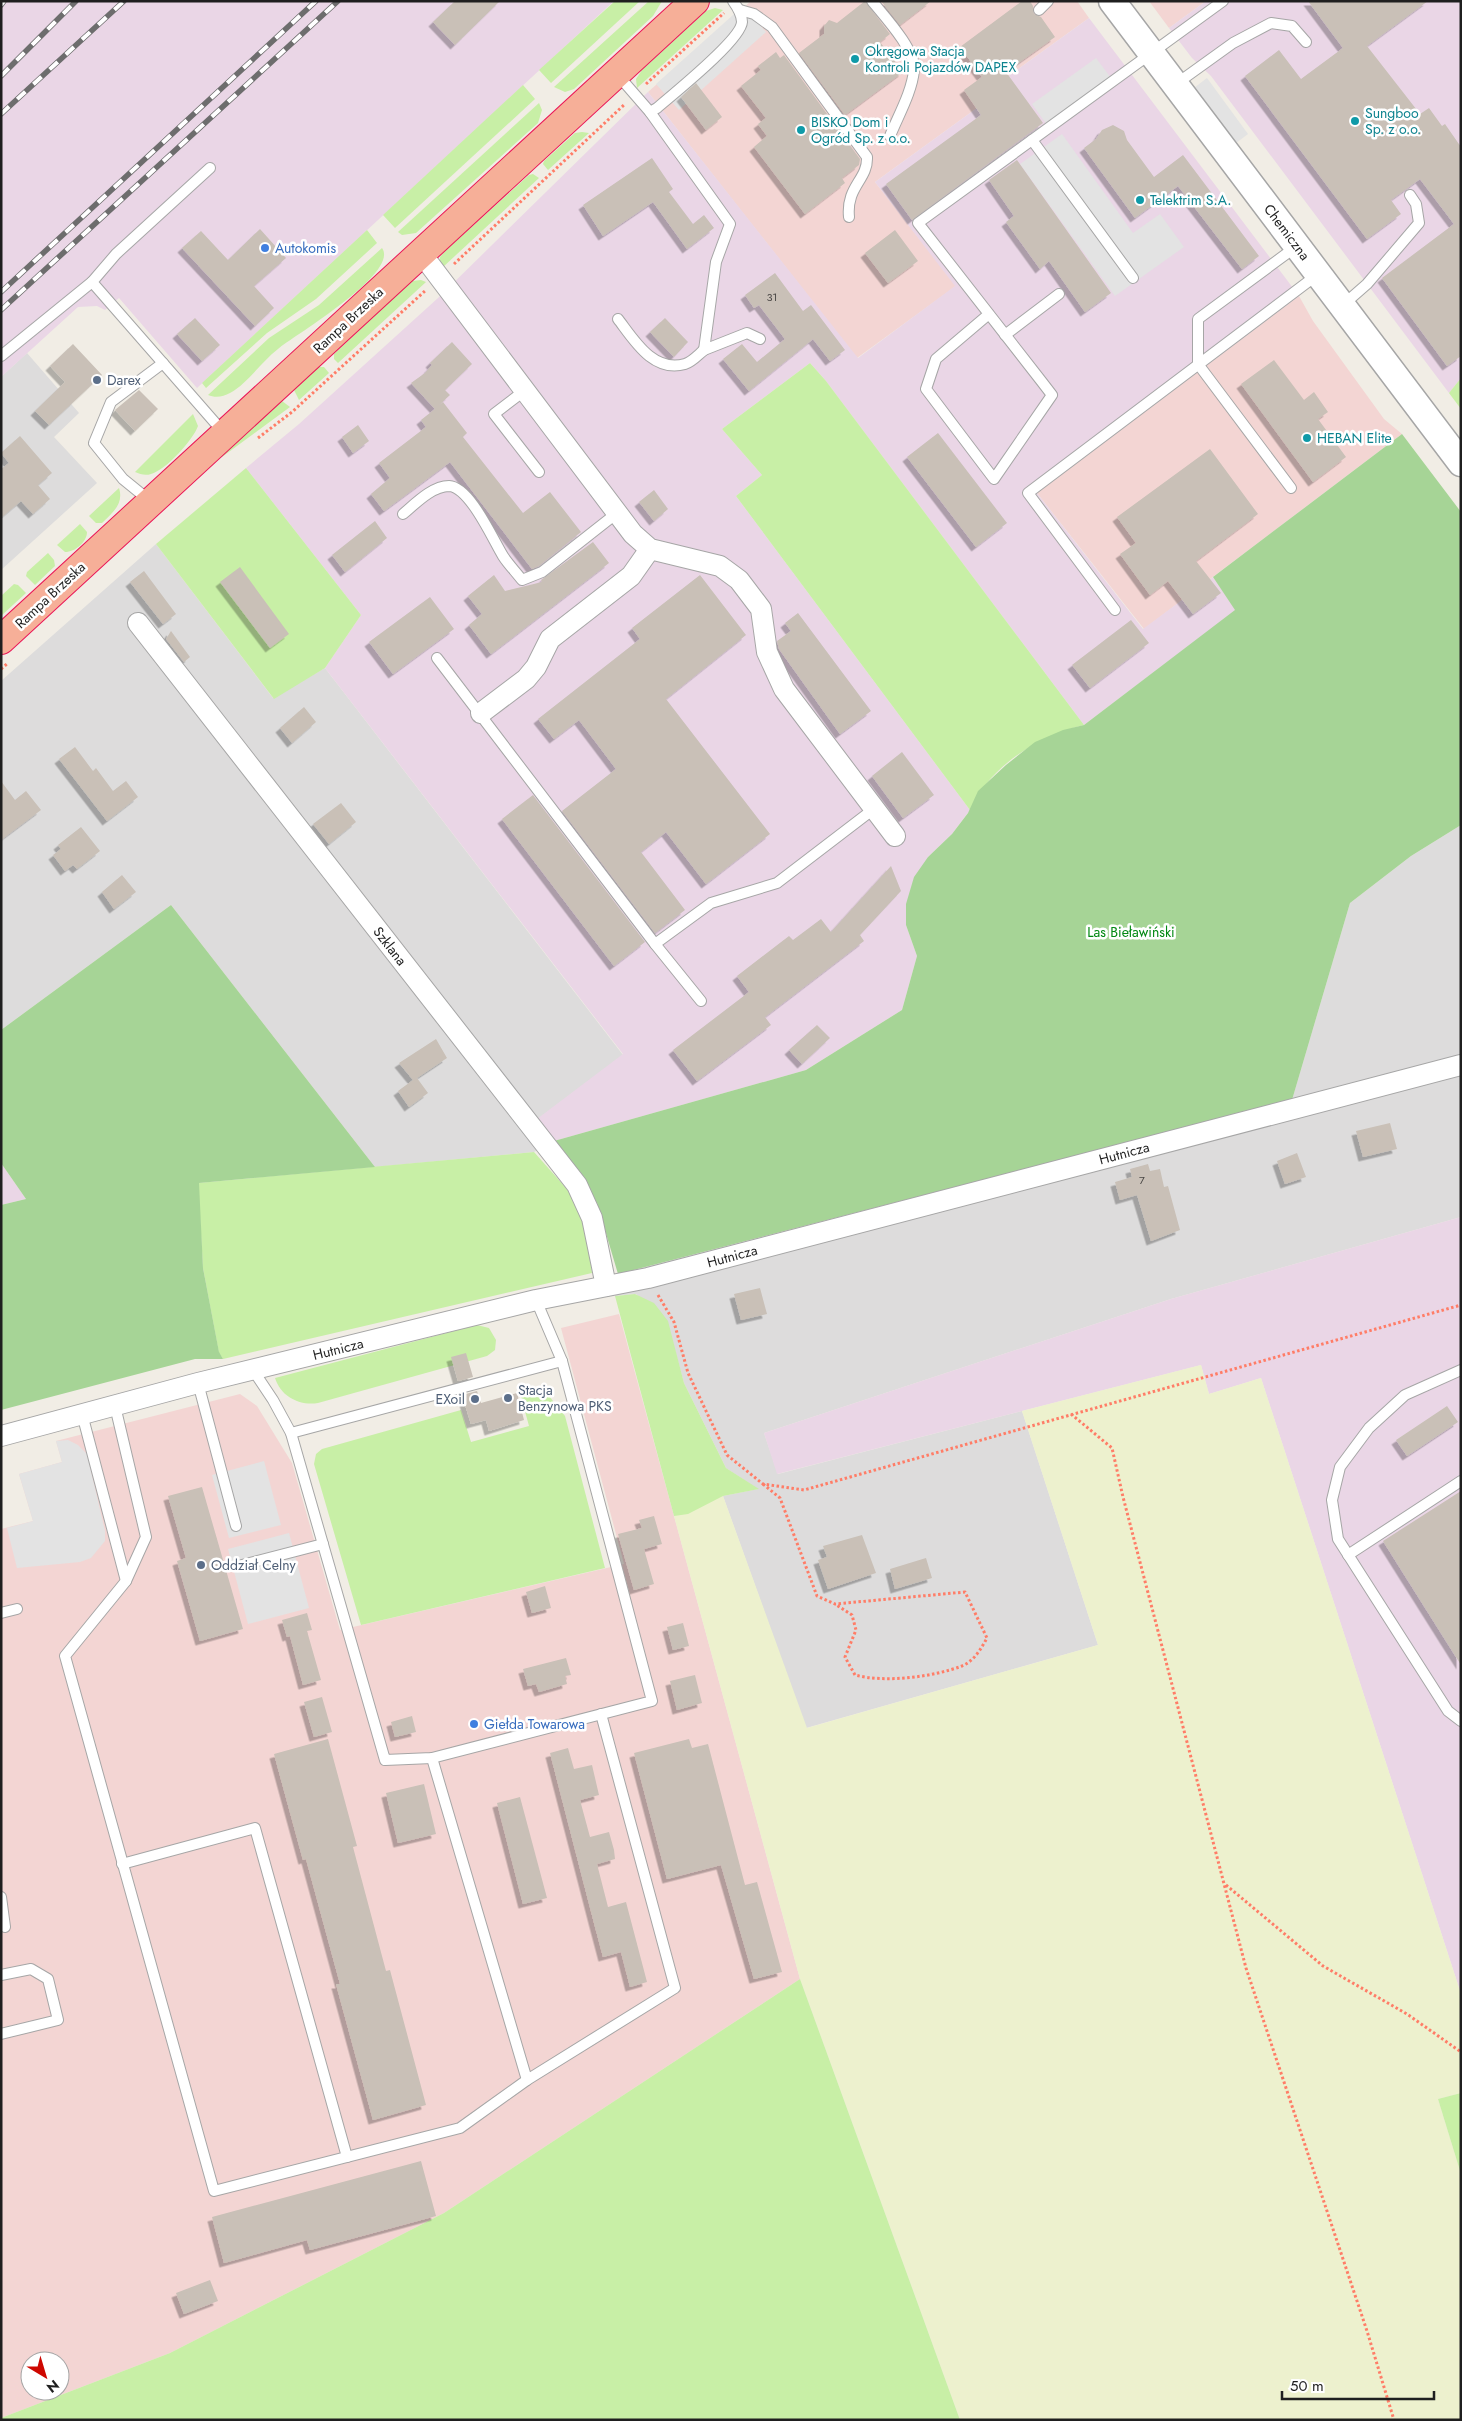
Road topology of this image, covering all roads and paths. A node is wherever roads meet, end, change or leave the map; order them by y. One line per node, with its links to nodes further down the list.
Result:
1 (695, 1): 10 (highway, Rampa Brzeska)
2 (872, 1): 14 (lane)
3 (1048, 1): 7 (lane)
4 (1112, 1): 9 (street, Chemiczna)
5 (1223, 1): 9 (lane)
6 (736, 5): 12 (path); 13 (lane); 18 (lane)
7 (1038, 10)
8 (1306, 42): 11 (lane)
9 (1152, 53): 11 (street, Chemiczna); 15 (lane)
10 (617, 73): 12 (lane); 20 (highway, Rampa Brzeska)
11 (1175, 84): 19 (street, Chemiczna)
12 (635, 95): 13 (lane); 22 (path)
13 (650, 112): 31 (lane)
14 (890, 136)
15 (1032, 140): 23 (lane); 27 (lane)
16 (210, 168): 24 (lane)
17 (1410, 195): 26 (lane)
18 (849, 217)
19 (1297, 246): 21 (street, Chemiczna); 34 (lane)
20 (420, 253): 22 (street); 36 (highway, Rampa Brzeska)
21 (1318, 274): 26 (street, Chemiczna); 34 (lane)
22 (439, 278): 35 (street); 37 (path)
23 (1133, 278)
24 (92, 282): 32 (lane); 33 (lane)
25 (1059, 294): 29 (lane)
26 (1342, 306): 38 (street, Chemiczna)
27 (989, 314): 29 (lane); 29 (lane)
28 (618, 319): 31 (lane)
29 (1005, 335)
30 (760, 339): 31 (lane)
31 (704, 350)
32 (1, 356)
33 (163, 363): 36 (lane); 41 (lane)
34 (1198, 364): 40 (lane); 45 (lane)
35 (524, 391): 39 (lane); 42 (street)
36 (224, 434): 41 (highway, Rampa Brzeska)
37 (253, 442)
38 (1461, 463)
39 (539, 472)
40 (1291, 488)
41 (151, 502): 47 (highway, Rampa Brzeska)
42 (617, 513): 43 (lane); 44 (street)
43 (403, 514)
44 (650, 549): 50 (street); 51 (street)
45 (1115, 610)
46 (138, 623): 57 (street, Szklana)
47 (8, 648): 49 (path)
48 (437, 658): 50 (lane)
49 (1, 669)
50 (481, 713): 53 (lane)
51 (875, 808): 52 (street); 53 (lane)
52 (895, 836)
53 (655, 944): 54 (lane)
54 (701, 1002)
55 (1461, 1065): 56 (street, Hutnicza)
56 (648, 1278): 57 (street, Hutnicza); 70 (path)
57 (606, 1286): 58 (street, Hutnicza)
58 (536, 1300): 60 (lane); 61 (street, Hutnicza)
59 (1461, 1305): 66 (path)
60 (562, 1361): 67 (lane); 79 (lane)
61 (253, 1370): 63 (street, Hutnicza); 67 (lane)
62 (1461, 1370): 73 (lane)
63 (198, 1384): 64 (street, Hutnicza); 71 (lane)
64 (115, 1406): 65 (street, Hutnicza); 75 (lane)
65 (82, 1414): 68 (street, Hutnicza); 75 (lane)
66 (1071, 1414): 70 (path); 83 (path)
67 (291, 1433): 72 (lane)
68 (1, 1436)
69 (1461, 1481): 73 (lane)
70 (763, 1484): 76 (path)
71 (236, 1526)
72 (323, 1544): 74 (lane); 81 (lane)
73 (1348, 1555): 80 (lane)
74 (242, 1565)
75 (126, 1581): 82 (lane)
76 (836, 1604): 76 (path)
77 (17, 1609): 78 (lane)
78 (1, 1613)
79 (601, 1714): 81 (lane); 89 (lane)
80 (1461, 1722)
81 (432, 1758): 89 (lane)
82 (122, 1864): 90 (lane); 90 (lane)
83 (1226, 1884): 88 (path); 91 (path)
84 (1, 1897): 85 (lane)
85 (5, 1927)
86 (1, 1975): 87 (lane)
87 (1, 2034)
88 (1461, 2052)
89 (527, 2080): 90 (lane)
90 (347, 2157)
91 (1394, 2420)

